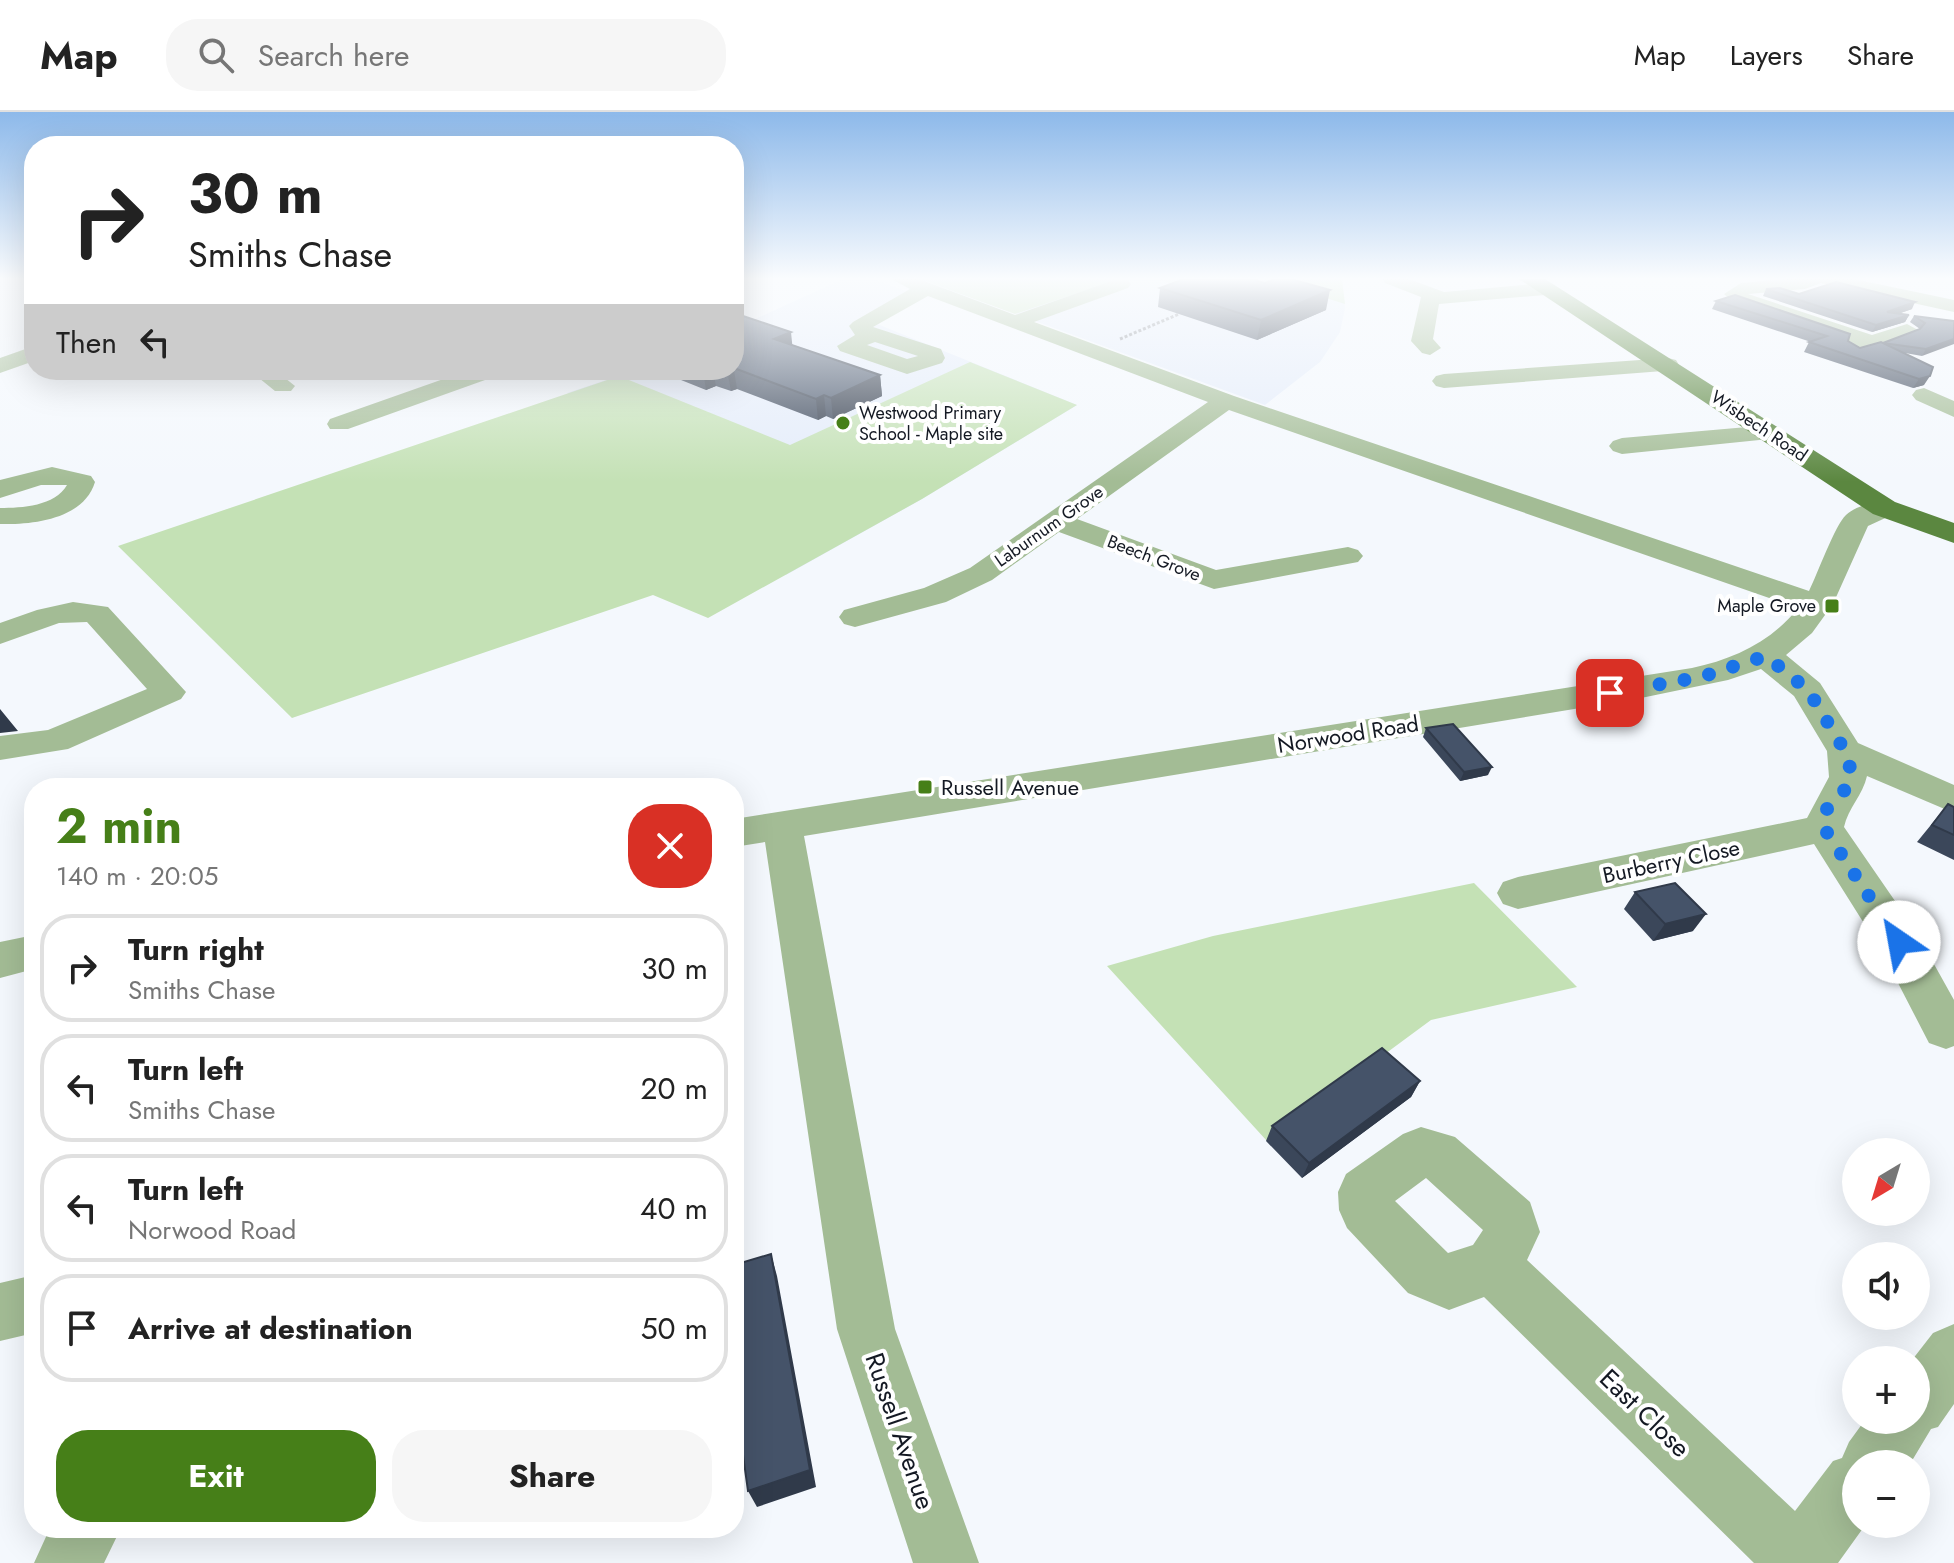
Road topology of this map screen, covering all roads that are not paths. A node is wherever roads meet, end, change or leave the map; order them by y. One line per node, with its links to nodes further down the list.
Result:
1 (1085, 347): 11 (street)
2 (1638, 347): 4 (main road, Wisbech Road)
3 (24, 357): 5 (street)
4 (1668, 365): 8 (street); 14 (main road, Wisbech Road)
5 (0, 366)
6 (274, 380): 9 (street)
7 (460, 381): 13 (street)
8 (1444, 381)
9 (283, 386)
10 (1924, 395): 12 (street)
11 (1226, 401): 19 (street, Laburnum Grove); 22 (street)
12 (1954, 410)
13 (339, 424)
14 (1770, 433): 15 (street); 17 (main road, Wisbech Road)
15 (1622, 446)
16 (4, 484): 18 (street)
17 (1884, 508): 20 (main road, Wisbech Road); 22 (street, Norwood Road)
18 (0, 516)
19 (1057, 521): 21 (street, Beech Grove); 23 (street, Laburnum Grove)
20 (1954, 534)
21 (1348, 556)
22 (1817, 604): 25 (street, Norwood Road)
23 (855, 617)
24 (0, 634): 26 (street)
25 (1766, 656): 27 (street); 30 (street, Norwood Road)
26 (0, 748)
27 (1845, 751): 28 (street); 29 (street)
28 (1954, 800)
29 (1824, 828): 31 (street, Burberry Close); 34 (street)
30 (758, 829): 44 (street, Russell Avenue)
31 (1518, 893)
32 (24, 954): 33 (street)
33 (0, 960)
34 (1946, 1029)
35 (1492, 1266): 42 (street, East Close)
36 (24, 1308): 37 (street)
37 (0, 1312)
38 (1954, 1354): 39 (street)
39 (1930, 1386)
40 (1842, 1503): 42 (street)
41 (82, 1538): 43 (street)
42 (1798, 1562)
43 (67, 1563)
44 (946, 1563)

